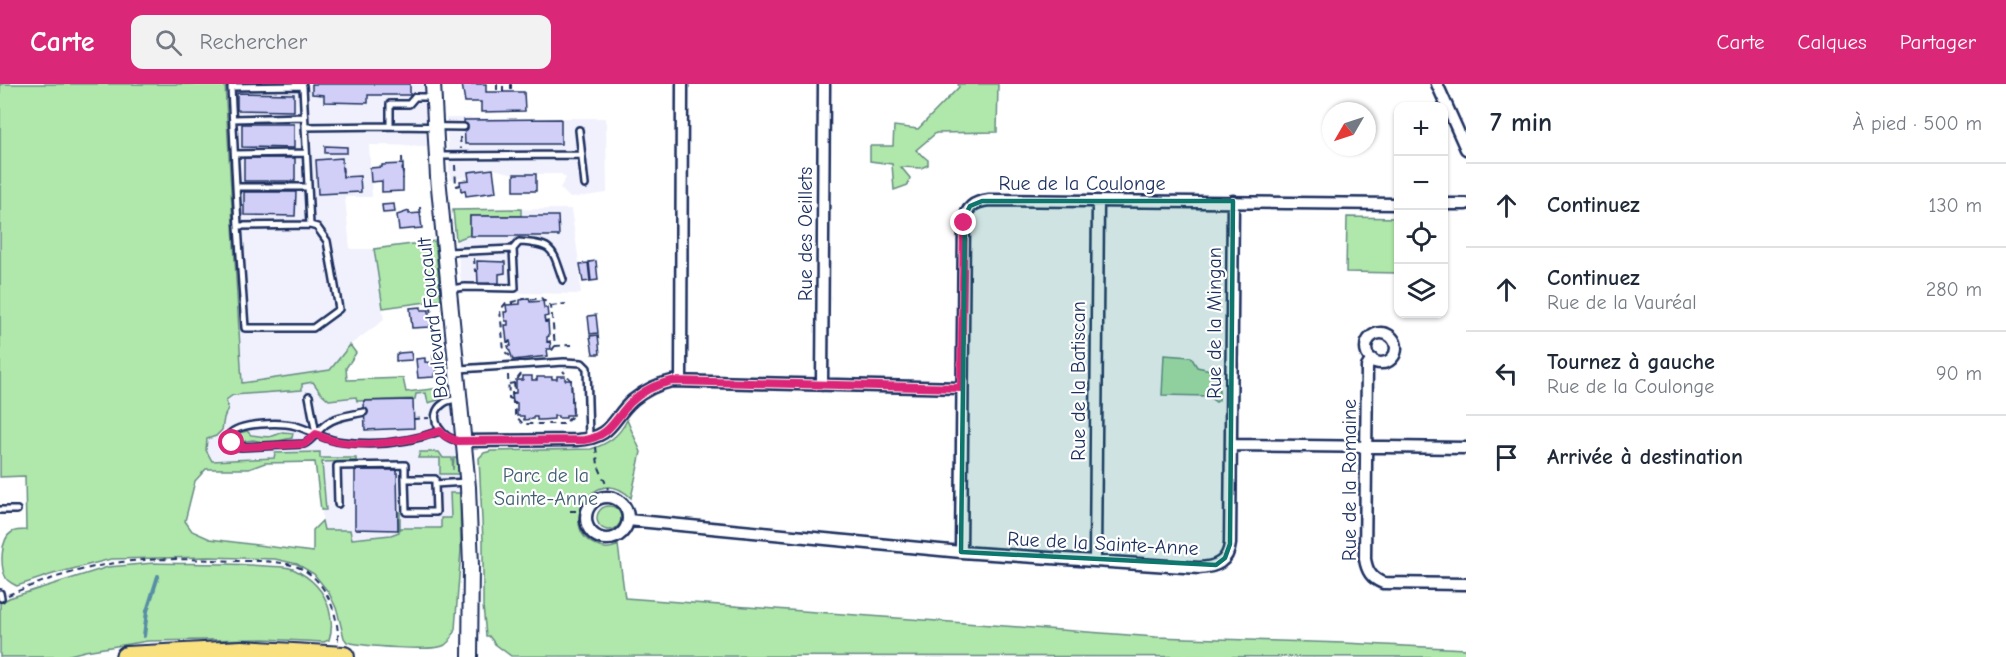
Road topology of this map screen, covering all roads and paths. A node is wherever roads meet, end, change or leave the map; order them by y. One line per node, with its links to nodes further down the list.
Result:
1 (497, 84): 9 (path)
2 (503, 84): 10 (path)
3 (511, 84): 11 (path)
4 (682, 84): 70 (street)
5 (824, 84): 72 (street, Rue des Oeillets)
6 (1437, 84): 19 (street)
7 (304, 85): 12 (lane); 13 (lane)
8 (433, 90): 14 (lane); 15 (street, Boulevard Foucault)
9 (497, 92)
10 (503, 92)
11 (511, 92)
12 (304, 117): 13 (lane); 16 (lane)
13 (233, 119): 21 (lane)
14 (390, 126): 15 (lane); 16 (lane)
15 (434, 126): 17 (lane); 23 (street, Boulevard Foucault)
16 (305, 127): 20 (lane)
17 (464, 127)
18 (579, 130): 22 (lane)
19 (1466, 149)
20 (306, 153): 21 (lane); 31 (lane)
21 (235, 154): 32 (lane)
22 (582, 155): 24 (lane); 30 (lane)
23 (436, 156): 24 (lane); 43 (street, Boulevard Foucault)
24 (454, 156): 29 (path)
25 (402, 157): 28 (path)
26 (342, 166): 27 (path)
27 (343, 174)
28 (403, 179)
29 (460, 185)
30 (585, 185)
31 (308, 187): 32 (lane); 40 (lane)
32 (236, 188): 41 (lane)
33 (1098, 201): 34 (street, Rue de la Coulonge); 73 (street, Rue de la Coulonge); 109 (street, Rue de la Batiscan)
34 (1233, 201): 35 (street, Rue de la Coulonge); 92 (street, Rue de la Mingan)
35 (1394, 204)
36 (1448, 204): 37 (street)
37 (1466, 204)
38 (420, 207): 39 (path)
39 (421, 218)
40 (310, 225): 41 (lane); 41 (lane)
41 (238, 226)
42 (513, 249): 43 (lane); 46 (lane); 47 (lane)
43 (445, 252): 47 (street, Boulevard Foucault)
44 (475, 261): 45 (path)
45 (477, 271)
46 (563, 280)
47 (449, 289): 67 (street, Boulevard Foucault)
48 (566, 304): 50 (path)
49 (431, 306): 53 (path)
50 (550, 306): 51 (path); 54 (path)
51 (500, 310): 52 (path); 61 (path)
52 (495, 311)
53 (432, 318)
54 (552, 324): 55 (path); 57 (path)
55 (548, 325)
56 (549, 332): 57 (path)
57 (553, 332): 58 (path)
58 (553, 345): 59 (path); 63 (path)
59 (572, 345)
60 (509, 350): 61 (path)
61 (504, 351): 65 (path)
62 (433, 354): 66 (path)
63 (548, 356)
64 (1372, 359): 93 (street, Rue de la Romaine)
65 (513, 360)
66 (434, 363)
67 (457, 369): 75 (street, Boulevard Foucault); 91 (lane)
68 (527, 372): 71 (path)
69 (561, 376): 87 (path)
70 (681, 381): 72 (street); 91 (street)
71 (514, 383): 76 (path); 76 (path)
72 (822, 385): 73 (street)
73 (961, 388): 108 (street, Rue de la Coulonge)
74 (309, 396): 89 (lane)
75 (460, 399): 78 (lane); 90 (street, Boulevard Foucault)
76 (512, 399): 84 (path)
77 (364, 412): 89 (lane)
78 (436, 417): 80 (path); 88 (lane)
79 (561, 418): 87 (path)
80 (414, 419)
81 (528, 419): 84 (path)
82 (548, 419): 86 (path)
83 (541, 420): 85 (path)
84 (528, 424): 85 (path)
85 (541, 424): 86 (path)
86 (548, 424): 87 (path)
87 (561, 424)
88 (440, 431): 89 (lane); 90 (lane)
89 (316, 434): 89 (lane)
90 (465, 441): 91 (street); 97 (street, Boulevard Foucault)
91 (593, 443): 101 (path)
92 (1231, 445): 93 (street); 109 (street, Rue de la Sainte-Anne)
93 (1366, 447): 94 (street); 110 (street, Rue de la Romaine)
94 (1466, 448)
95 (397, 476): 96 (lane)
96 (405, 477): 98 (lane); 99 (lane); 102 (lane)
97 (468, 482): 98 (lane); 117 (street, Boulevard Foucault)
98 (435, 483): 99 (lane)
99 (405, 487): 100 (lane)
100 (398, 488)
101 (608, 489)
102 (338, 504)
103 (0, 510): 104 (lane)
104 (17, 510)
105 (570, 511): 106 (path)
106 (580, 511)
107 (628, 520): 107 (street); 108 (street, Rue de la Sainte-Anne)
108 (961, 552): 109 (street, Rue de la Sainte-Anne)
109 (1095, 561)
110 (1466, 584)
111 (1, 596): 115 (path)
112 (206, 653): 113 (highway); 114 (highway); 115 (highway)
113 (126, 657)
114 (186, 657)
115 (338, 657): 116 (highway)
116 (344, 657)
117 (470, 657)

